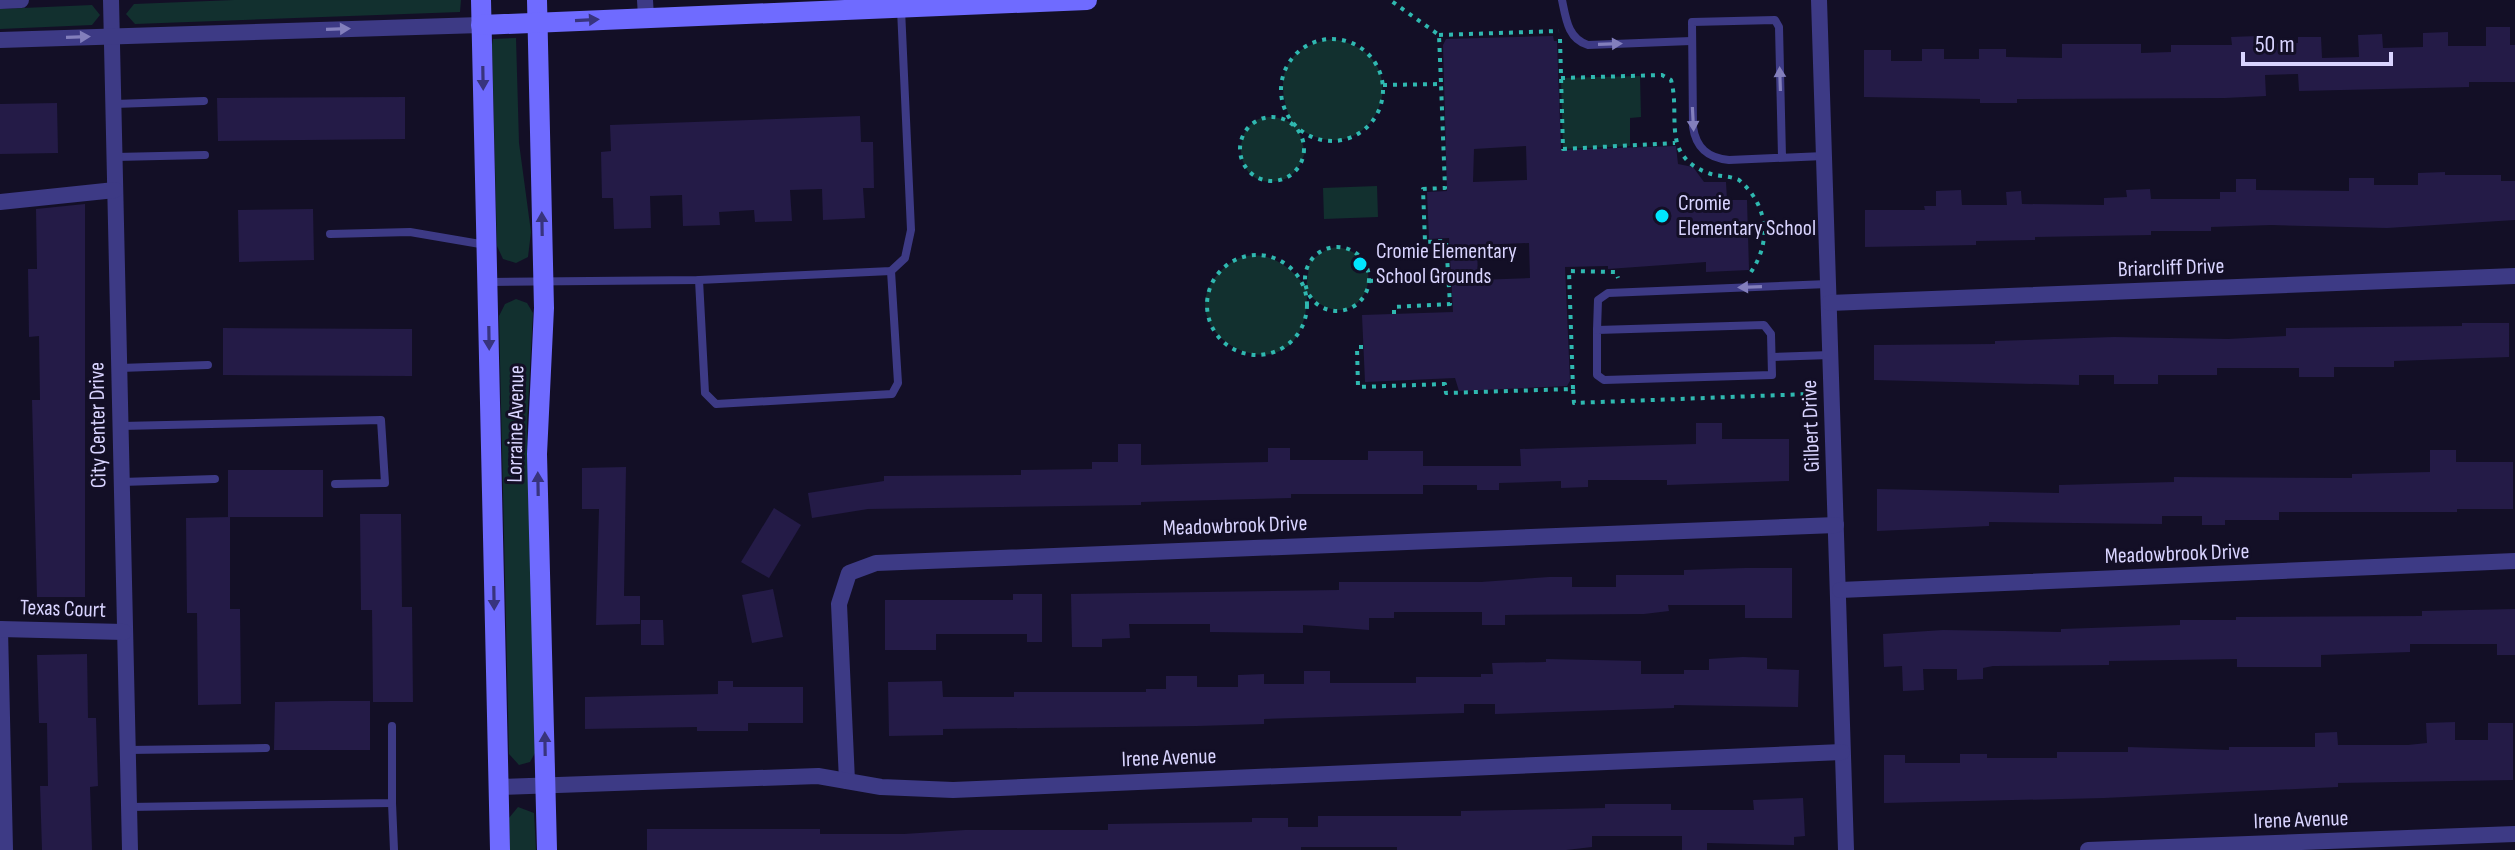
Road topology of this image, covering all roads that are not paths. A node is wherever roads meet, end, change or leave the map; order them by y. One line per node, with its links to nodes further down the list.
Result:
1 (21, 0): 8 (street)
2 (111, 0): 13 (street, City Center Drive)
3 (481, 0): 12 (street, Lorraine Avenue)
4 (537, 0): 11 (street, Lorraine Avenue)
5 (1087, 0): 9 (street)
6 (1562, 0): 15 (lane, one-way to 15)
7 (1819, 0): 19 (street, Gilbert Drive)
8 (0, 1)
9 (900, 3): 10 (street); 26 (lane)
10 (645, 8): 11 (street, one-way to 10)
11 (537, 23): 12 (street); 29 (street, Lorraine Avenue, one-way to 11)
12 (481, 25): 13 (street, one-way to 12); 25 (street, Lorraine Avenue, one-way to 25)
13 (112, 36): 14 (street, one-way to 13); 17 (street, City Center Drive)
14 (0, 40)
15 (1691, 41): 21 (lane, one-way to 21); 21 (lane, one-way to 15)
16 (204, 101): 17 (lane)
17 (114, 104): 20 (street, City Center Drive)
18 (205, 155): 20 (lane)
19 (1824, 156): 21 (lane); 31 (street, Gilbert Drive)
20 (114, 157): 22 (street, City Center Drive)
21 (1782, 157)
22 (115, 190): 23 (street); 37 (street, City Center Drive)
23 (0, 202)
24 (330, 234): 25 (lane)
25 (487, 245): 30 (street, Lorraine Avenue)
26 (891, 271): 28 (lane); 28 (lane)
27 (2515, 276): 32 (street, Briarcliff Drive)
28 (699, 280): 29 (lane)
29 (543, 281): 30 (lane); 52 (street, Lorraine Avenue, one-way to 29)
30 (488, 282): 53 (street, Lorraine Avenue, one-way to 53)
31 (1828, 284): 32 (street, Gilbert Drive); 33 (lane, one-way to 33)
32 (1829, 303): 34 (street, Gilbert Drive)
33 (1597, 330): 35 (lane); 35 (lane)
34 (1831, 355): 35 (lane); 42 (street, Gilbert Drive)
35 (1772, 357)
36 (208, 365): 37 (lane)
37 (119, 368): 38 (street, City Center Drive)
38 (120, 426): 40 (street, City Center Drive); 41 (lane)
39 (215, 479): 40 (lane)
40 (121, 482): 46 (street, City Center Drive)
41 (335, 484)
42 (1836, 525): 44 (street, Gilbert Drive); 51 (street, Meadowbrook Drive)
43 (2515, 561): 44 (street, Meadowbrook Drive)
44 (1840, 590): 50 (street, Gilbert Drive)
45 (0, 629): 46 (street, Texas Court); 57 (street)
46 (124, 632): 49 (street, City Center Drive)
47 (392, 726): 54 (lane)
48 (266, 748): 49 (lane)
49 (128, 750): 55 (street, City Center Drive)
50 (1842, 752): 51 (street, Irene Avenue); 62 (street, Gilbert Drive)
51 (847, 781): 52 (street, Irene Avenue)
52 (546, 786): 53 (street, Irene Avenue); 61 (street, Lorraine Avenue)
53 (498, 787): 60 (street, Lorraine Avenue)
54 (392, 803): 55 (lane); 59 (lane)
55 (129, 807): 58 (street, City Center Drive)
56 (2515, 834): 63 (street, Irene Avenue)
57 (5, 850)
58 (130, 850)
59 (394, 850)
60 (500, 850)
61 (547, 850)
62 (1846, 850)
63 (2088, 850)

